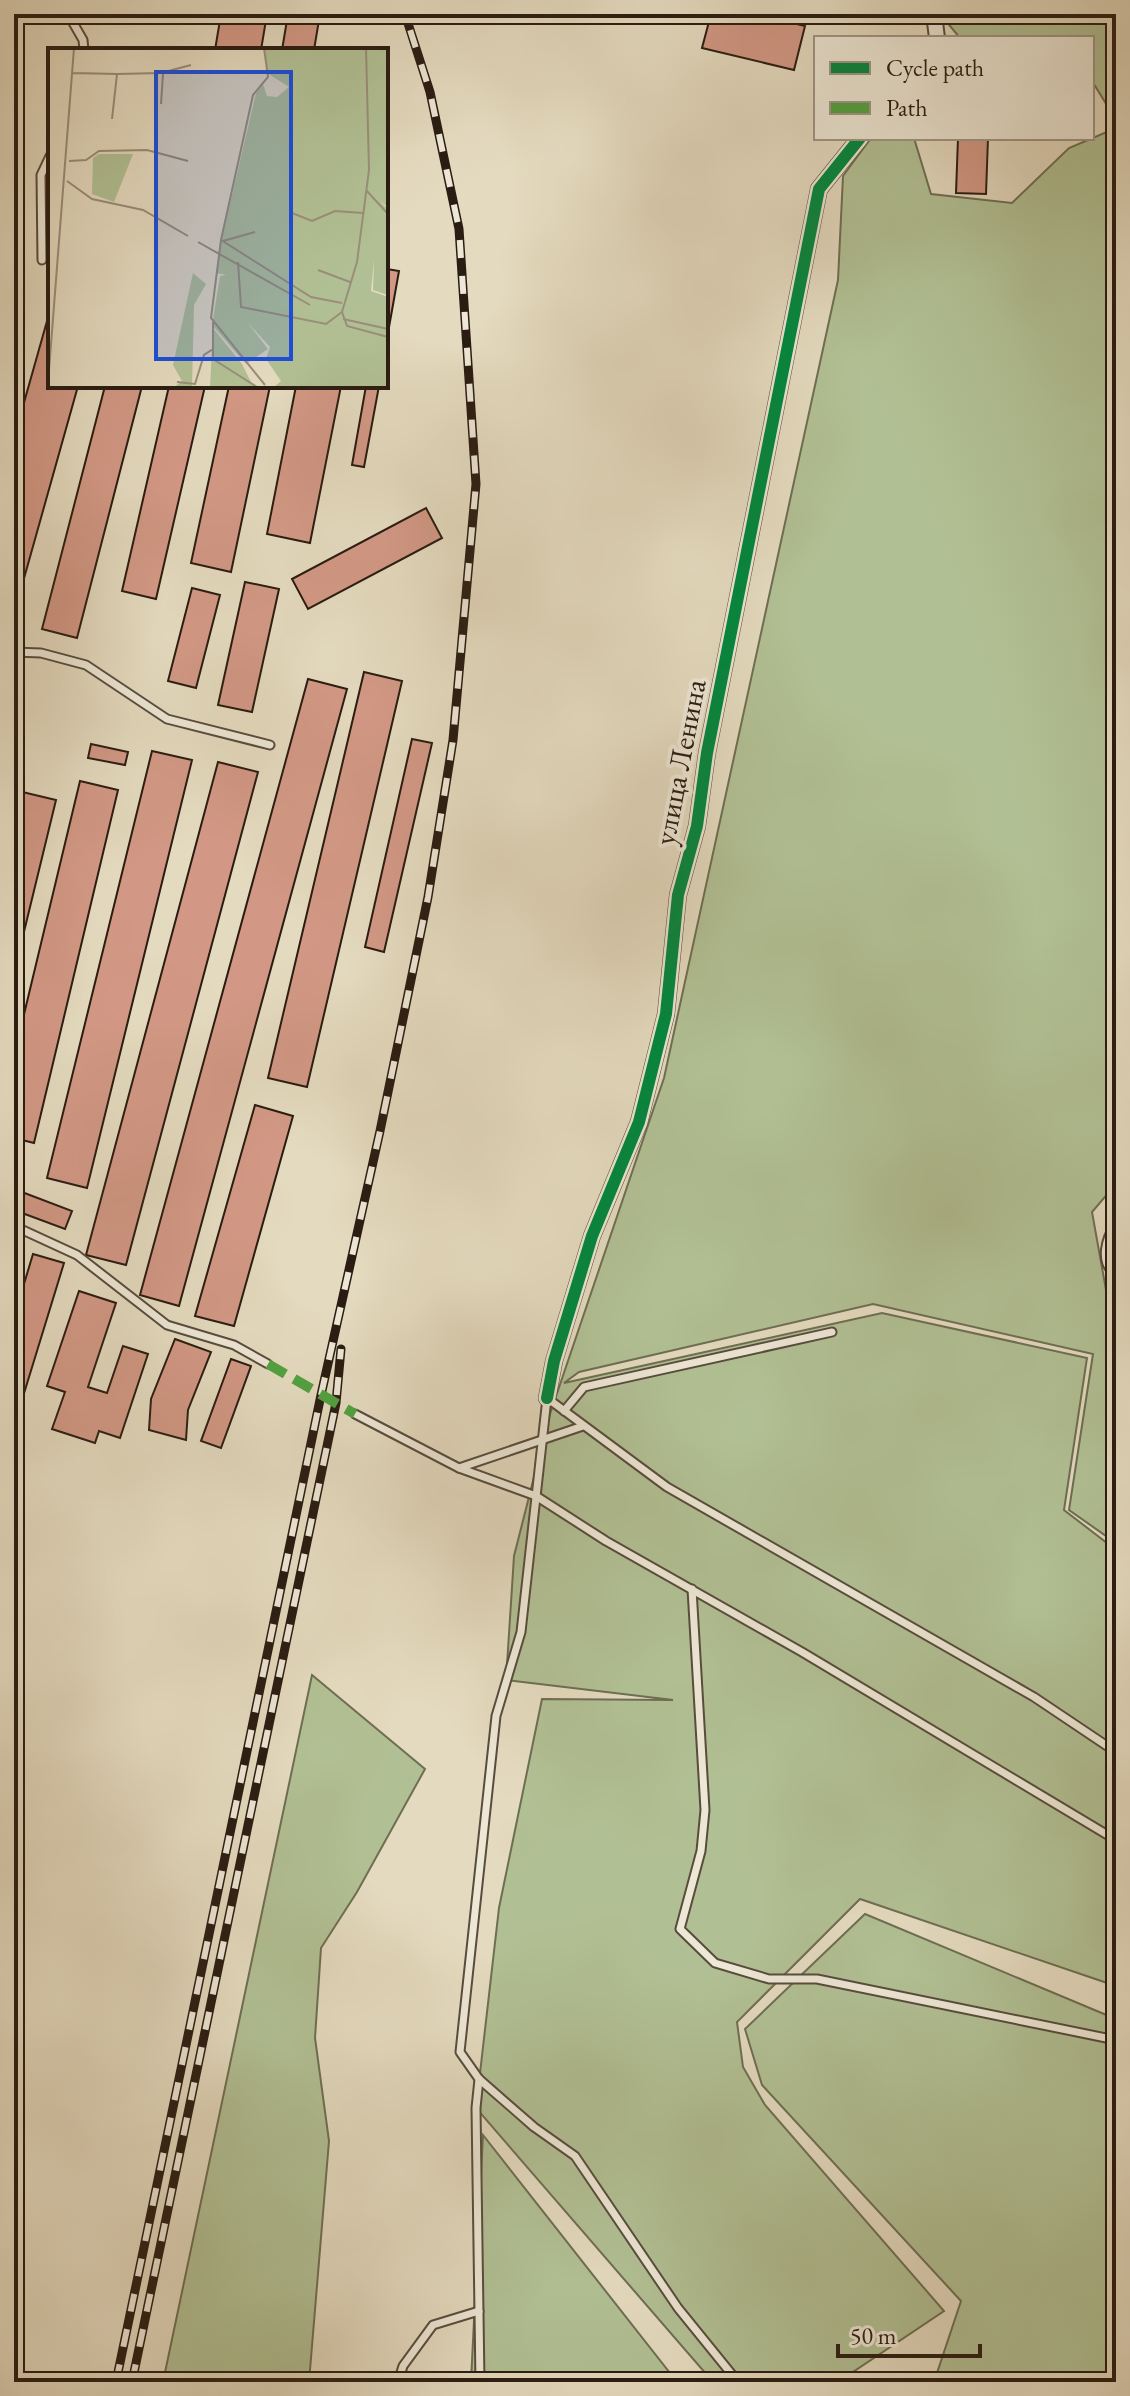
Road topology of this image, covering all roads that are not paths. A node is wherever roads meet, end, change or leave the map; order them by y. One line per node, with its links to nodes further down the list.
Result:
1 (68, 14): 4 (lane)
2 (934, 14): 3 (street)
3 (937, 36)
4 (84, 48)
5 (858, 140): 15 (street, улица Ленина)
6 (48, 160): 7 (lane)
7 (42, 260)
8 (14, 652): 9 (lane)
9 (270, 745)
10 (1116, 1223): 12 (lane)
11 (14, 1226): 14 (lane)
12 (1116, 1275)
13 (832, 1332): 16 (lane)
14 (268, 1364)
15 (547, 1398): 16 (lane); 19 (lane)
16 (564, 1411): 18 (lane)
17 (355, 1414): 20 (lane)
18 (583, 1426): 19 (lane); 23 (lane)
19 (541, 1439): 20 (lane); 21 (lane)
20 (459, 1468): 21 (lane)
21 (536, 1496): 22 (lane); 26 (lane)
22 (692, 1589): 24 (lane); 25 (lane)
23 (1116, 1752)
24 (1116, 1840)
25 (1116, 2040)
26 (479, 2079): 27 (lane); 30 (lane)
27 (479, 2311): 28 (lane); 29 (lane)
28 (398, 2382)
29 (480, 2382)
30 (738, 2382)

